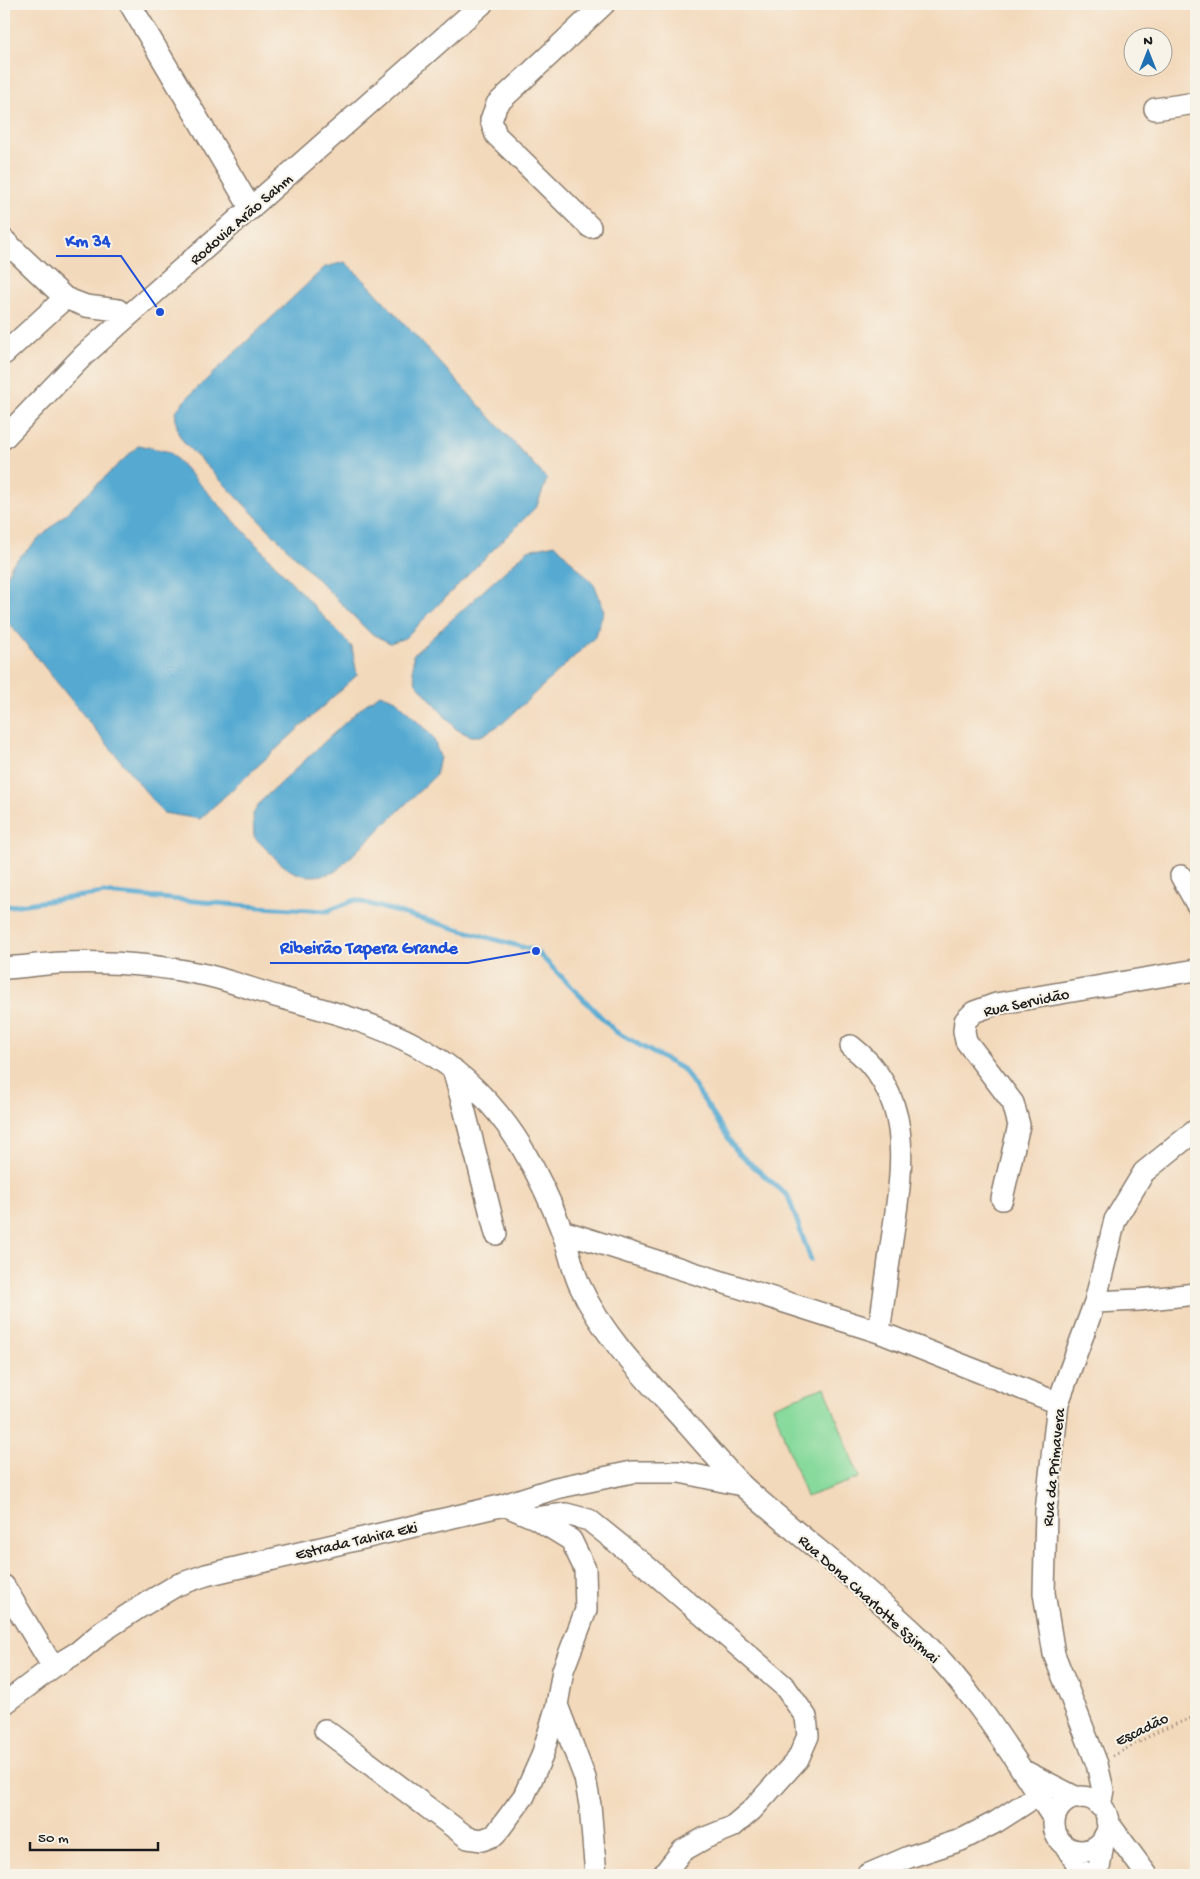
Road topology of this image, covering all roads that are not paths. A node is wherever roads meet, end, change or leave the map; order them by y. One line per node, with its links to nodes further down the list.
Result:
1 (130, 4): 7 (street)
2 (482, 4): 4 (street, Rodovia Arão Sahm)
3 (604, 4): 8 (street)
4 (459, 13): 7 (street, Rodovia Arão Sahm)
5 (1196, 103): 6 (street)
6 (1155, 109)
7 (251, 209): 13 (street, Rodovia Arão Sahm)
8 (590, 227)
9 (4, 240): 10 (street)
10 (65, 298): 11 (street); 12 (street)
11 (118, 310)
12 (4, 354)
13 (4, 438)
14 (1182, 876): 15 (street)
15 (1196, 903)
16 (4, 968): 19 (street, Rua Dona Charlotte Szirmai)
17 (1196, 970): 21 (street, Rua Servidão)
18 (851, 1046): 26 (street)
19 (452, 1067): 22 (street, Rua Dona Charlotte Szirmai); 23 (street)
20 (1196, 1130): 25 (street, Rua da Primavera)
21 (1002, 1198)
22 (562, 1231): 26 (street); 28 (street, Rua Dona Charlotte Szirmai)
23 (496, 1234)
24 (1196, 1294): 25 (street)
25 (1095, 1302): 27 (street, Rua da Primavera)
26 (879, 1332): 27 (street)
27 (1058, 1403): 40 (street, Rua da Primavera)
28 (742, 1485): 29 (street, Estrada Tahira Eki); 36 (street, Rua Dona Charlotte Szirmai)
29 (504, 1505): 30 (street); 32 (street, Estrada Tahira Eki)
30 (535, 1518): 34 (street); 44 (street)
31 (4, 1586): 32 (street)
32 (53, 1667): 33 (street, Estrada Tahira Eki)
33 (4, 1704)
34 (557, 1705): 35 (street); 43 (street)
35 (324, 1730)
36 (1022, 1770): 37 (street, Rua Dona Charlotte Szirmai); 38 (street, Rua Dona Charlotte Szirmai)
37 (1038, 1795): 39 (street, Rua Dona Charlotte Szirmai); 42 (street)
38 (1077, 1798): 39 (street); 40 (street, Rua Dona Charlotte Szirmai)
39 (1054, 1819): 41 (street, Rua Dona Charlotte Szirmai)
40 (1104, 1821): 41 (street); 46 (street); 47 (street)
41 (1068, 1848): 45 (street, Rua Dona Charlotte Szirmai)
42 (877, 1873)
43 (596, 1875)
44 (663, 1875)
45 (1084, 1875)
46 (1098, 1875)
47 (1147, 1875)

